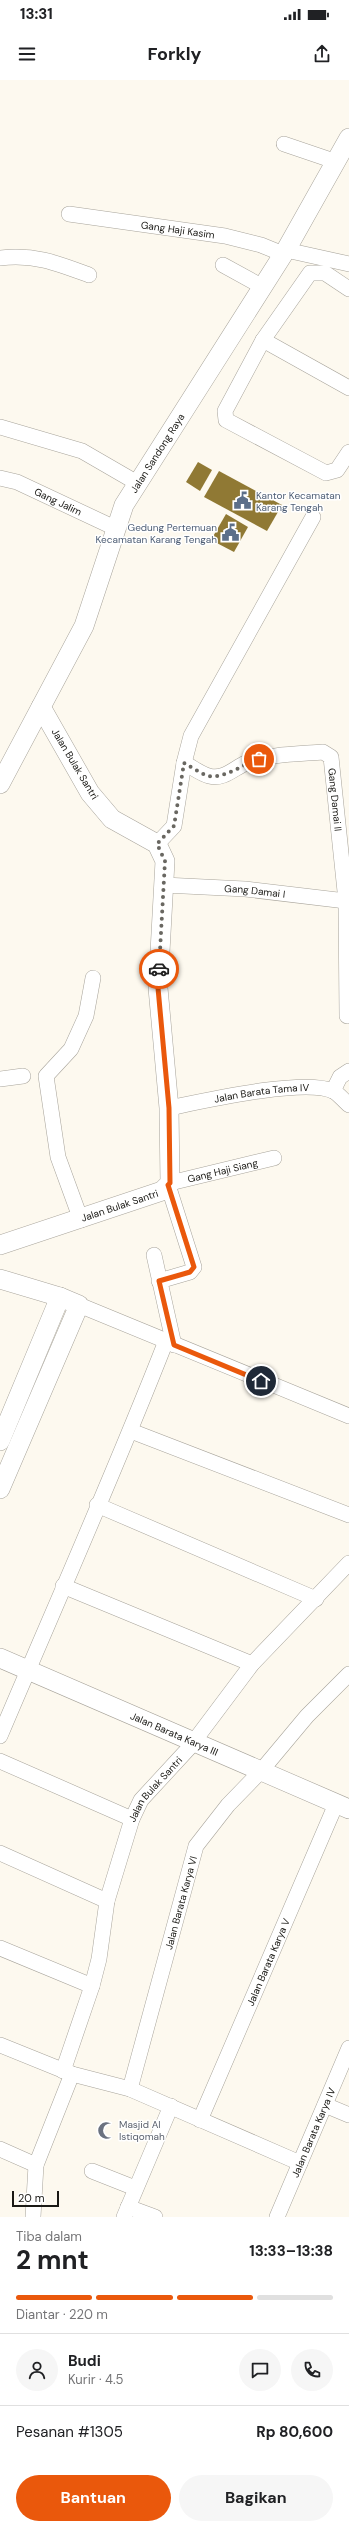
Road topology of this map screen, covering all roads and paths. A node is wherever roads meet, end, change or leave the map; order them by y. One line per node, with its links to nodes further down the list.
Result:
1 (349, 138): 3 (street, Jalan Sandong Raya)
2 (284, 144): 3 (street)
3 (337, 162): 5 (street, Jalan Sandong Raya)
4 (69, 214): 5 (street, Gang Haji Kasim)
5 (285, 252): 7 (street, Gang Haji Kasim); 10 (street, Jalan Sandong Raya)
6 (0, 258): 9 (street)
7 (349, 264)
8 (223, 265): 10 (street)
9 (88, 276)
10 (263, 286): 17 (street, Jalan Sandong Raya)
11 (349, 289): 12 (street)
12 (263, 340): 13 (street); 15 (street)
13 (349, 388)
14 (0, 427): 17 (street)
15 (349, 452)
16 (0, 478): 19 (street, Gang Jalim)
17 (138, 484): 19 (street, Jalan Sandong Raya)
18 (312, 517): 21 (street)
19 (115, 528): 20 (street, Jalan Sandong Raya)
20 (41, 707): 22 (street, Jalan Sandong Raya); 23 (street, Jalan Bulak Santri)
21 (184, 763): 23 (street); 25 (street, Gang Damai II)
22 (0, 784)
23 (157, 844): 24 (street)
24 (164, 885): 25 (street, Gang Damai I); 33 (street)
25 (346, 901): 27 (street)
26 (93, 978): 36 (street)
27 (347, 1016)
28 (349, 1071): 31 (street)
29 (23, 1076): 30 (street)
30 (0, 1079)
31 (333, 1091): 32 (street); 33 (street, Jalan Barata Tama IV)
32 (349, 1105)
33 (169, 1108): 35 (street)
34 (274, 1158): 35 (street, Gang Haji Siang)
35 (169, 1184): 36 (street, Jalan Bulak Santri); 40 (street)
36 (81, 1220): 37 (street, Jalan Bulak Santri)
37 (0, 1245)
38 (154, 1256): 40 (street)
39 (0, 1279): 41 (street)
40 (159, 1281): 43 (street)
41 (60, 1297): 42 (street); 46 (street)
42 (79, 1305): 43 (street); 47 (street)
43 (170, 1343): 44 (street); 45 (street)
44 (349, 1416)
45 (130, 1431): 48 (street); 49 (street)
46 (0, 1441)
47 (0, 1489)
48 (97, 1505): 51 (street); 52 (street)
49 (349, 1515)
50 (349, 1563): 52 (street, Jalan Bulak Santri)
51 (63, 1586): 54 (street); 55 (street)
52 (316, 1599): 54 (street, Jalan Bulak Santri)
53 (0, 1658): 55 (street, Jalan Barata Karya III)
54 (252, 1664): 58 (street, Jalan Bulak Santri)
55 (28, 1670): 57 (street); 58 (street, Jalan Barata Karya III)
56 (349, 1675): 60 (street, Jalan Barata Karya VI)
57 (0, 1736)
58 (194, 1742): 60 (street, Jalan Barata Karya III); 62 (street, Jalan Bulak Santri)
59 (0, 1761): 62 (street)
60 (262, 1771): 61 (street, Jalan Barata Karya III); 70 (street, Jalan Barata Karya VI)
61 (343, 1807): 74 (street, Jalan Barata Karya V)
62 (132, 1819): 64 (street, Jalan Bulak Santri)
63 (0, 1852): 64 (street)
64 (107, 1901): 66 (street, Jalan Bulak Santri)
65 (0, 1948): 66 (street)
66 (92, 1986): 69 (street, Jalan Bulak Santri)
67 (0, 2045): 69 (street)
68 (349, 2048): 71 (street, Jalan Barata Karya IV)
69 (67, 2072): 70 (street); 77 (street, Jalan Bulak Santri)
70 (130, 2089): 72 (street)
71 (325, 2105): 73 (street); 76 (street, Jalan Barata Karya IV)
72 (171, 2106): 74 (street); 79 (street)
73 (349, 2115)
74 (200, 2120): 76 (street)
75 (0, 2149): 77 (street)
76 (300, 2163): 83 (street, Jalan Barata Karya IV)
77 (36, 2165): 81 (street, Jalan Bulak Santri)
78 (92, 2171): 79 (street)
79 (135, 2188): 80 (street)
80 (126, 2212): 82 (street)
81 (33, 2217)
82 (155, 2217)
83 (276, 2217)

